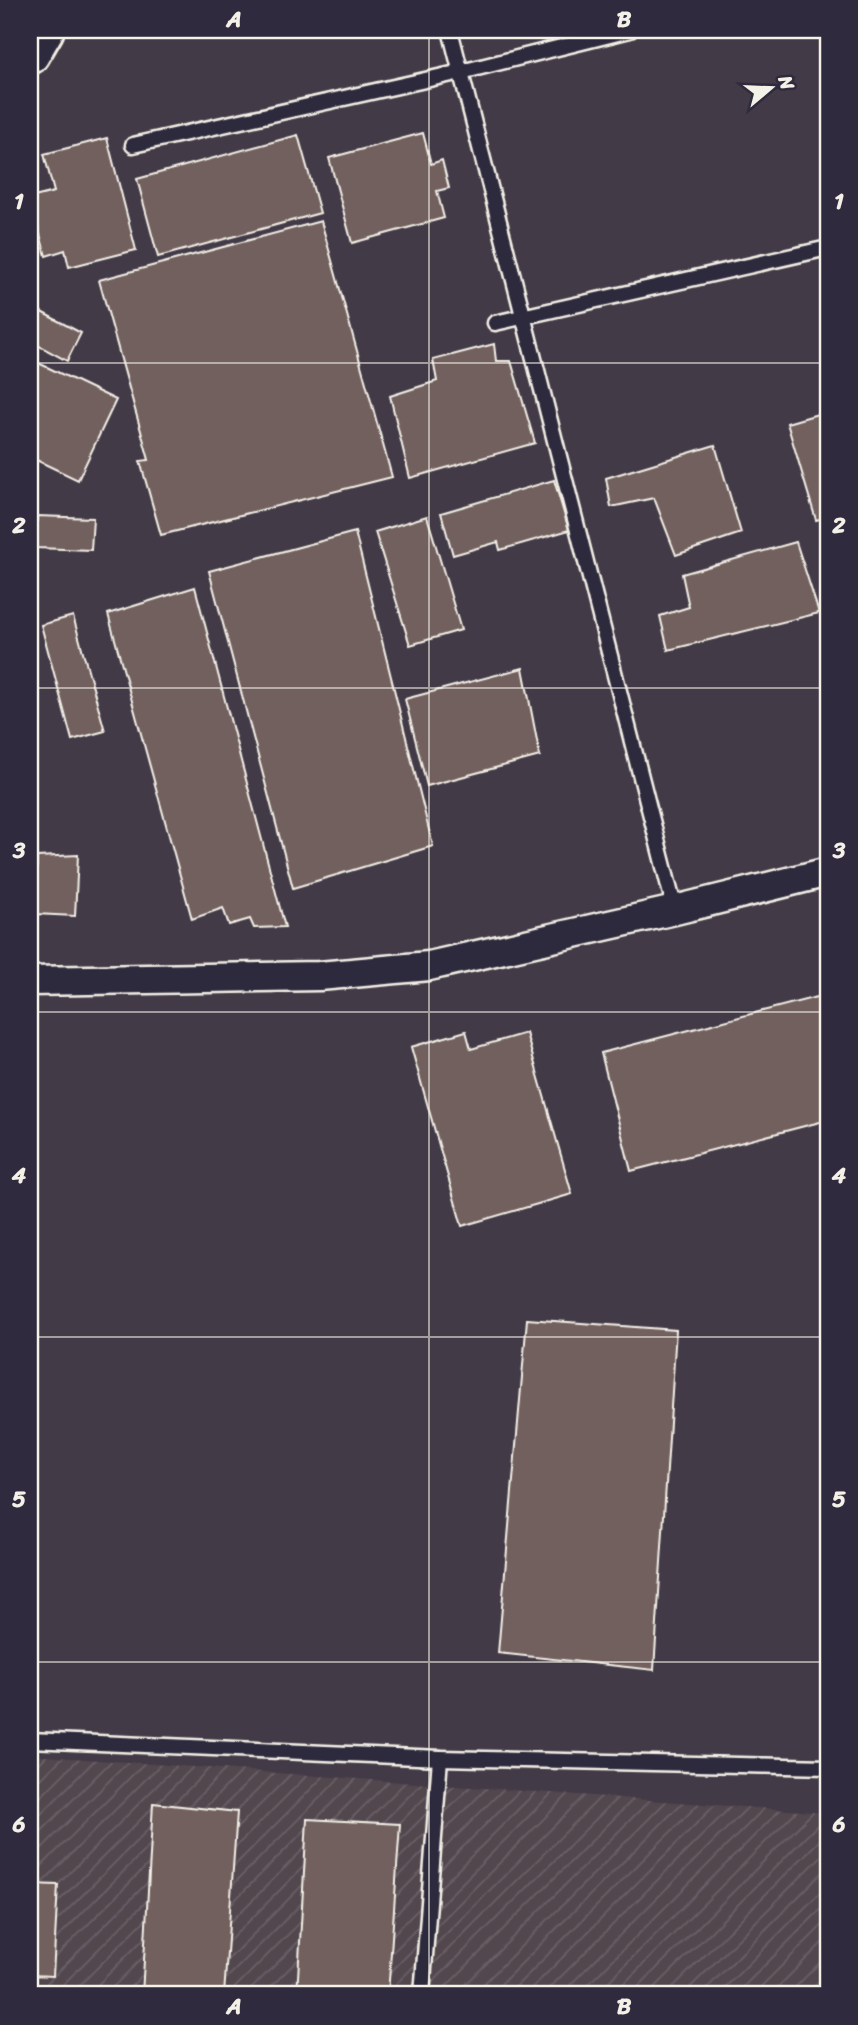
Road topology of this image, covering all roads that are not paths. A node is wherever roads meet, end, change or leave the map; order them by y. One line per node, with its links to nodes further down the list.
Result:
1 (44, 30): 4 (main road)
2 (450, 30): 5 (lane)
3 (630, 30): 5 (lane)
4 (30, 54)
5 (461, 72): 6 (lane); 8 (lane)
6 (133, 145)
7 (828, 248): 8 (lane)
8 (523, 315): 9 (lane); 11 (lane)
9 (495, 323)
10 (828, 872): 11 (street)
11 (675, 910): 12 (street)
12 (30, 981)
13 (30, 1740): 14 (lane)
14 (440, 1758): 15 (lane); 16 (lane)
15 (828, 1767)
16 (422, 1995)

